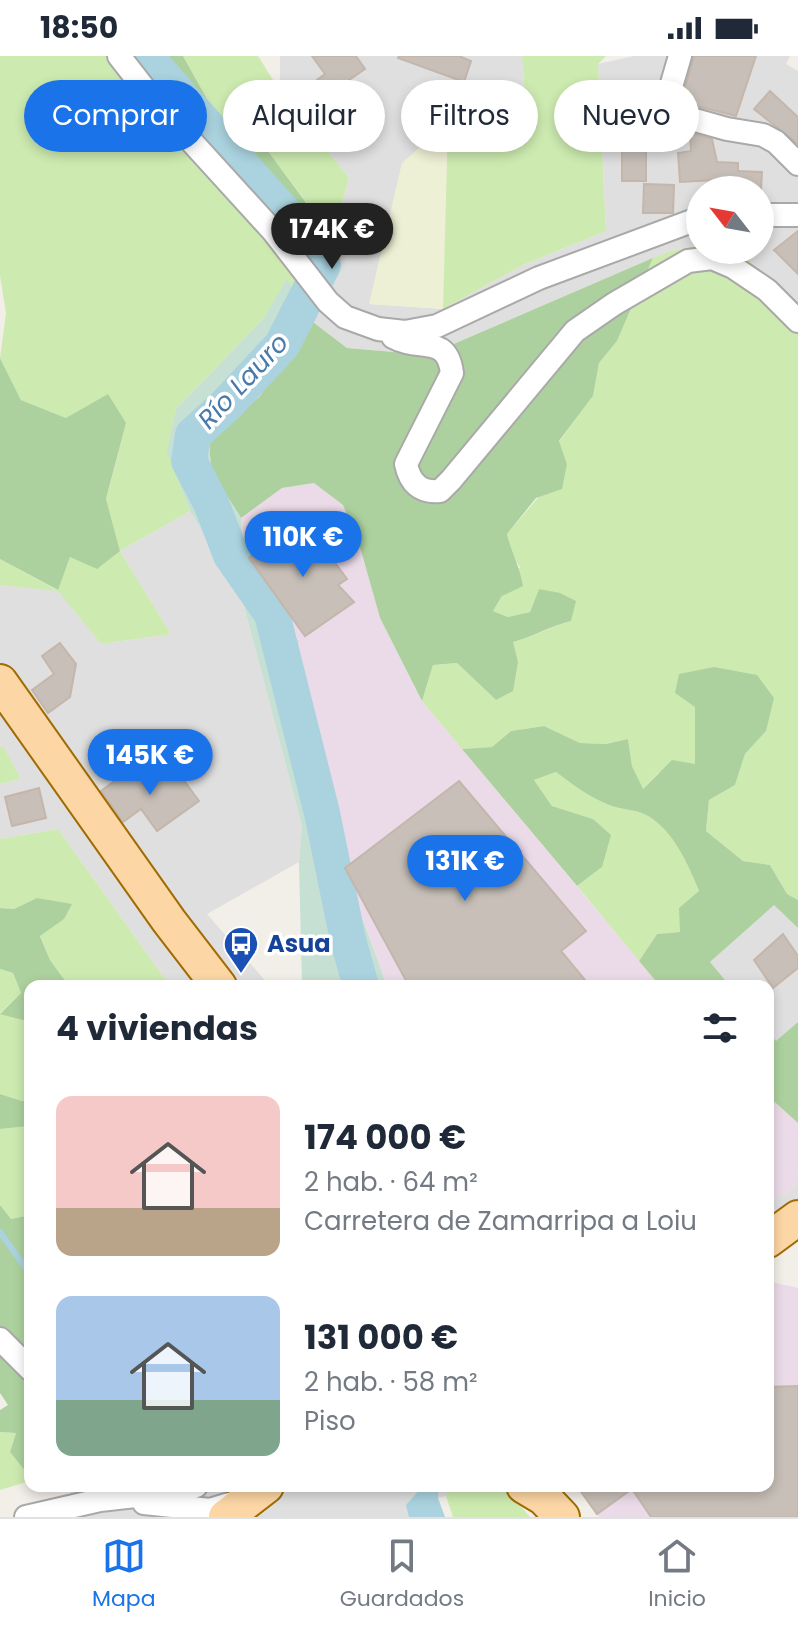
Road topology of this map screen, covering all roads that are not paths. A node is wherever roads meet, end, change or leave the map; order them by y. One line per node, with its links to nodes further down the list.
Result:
1 (119, 56): 8 (street)
2 (680, 56): 3 (street)
3 (798, 164)
4 (774, 215): 5 (street)
5 (798, 215)
6 (686, 223): 8 (street)
7 (798, 321): 8 (street)
8 (378, 329)
9 (0, 682): 10 (main road)
10 (214, 980)
11 (798, 1211): 13 (main road)
12 (798, 1218): 14 (main road)
13 (774, 1222)
14 (774, 1236)
15 (0, 1339): 16 (street)
16 (24, 1363)
17 (165, 1492): 20 (street)
18 (189, 1492): 19 (street)
19 (230, 1499): 20 (street)
20 (138, 1506): 21 (street)
21 (27, 1517)

